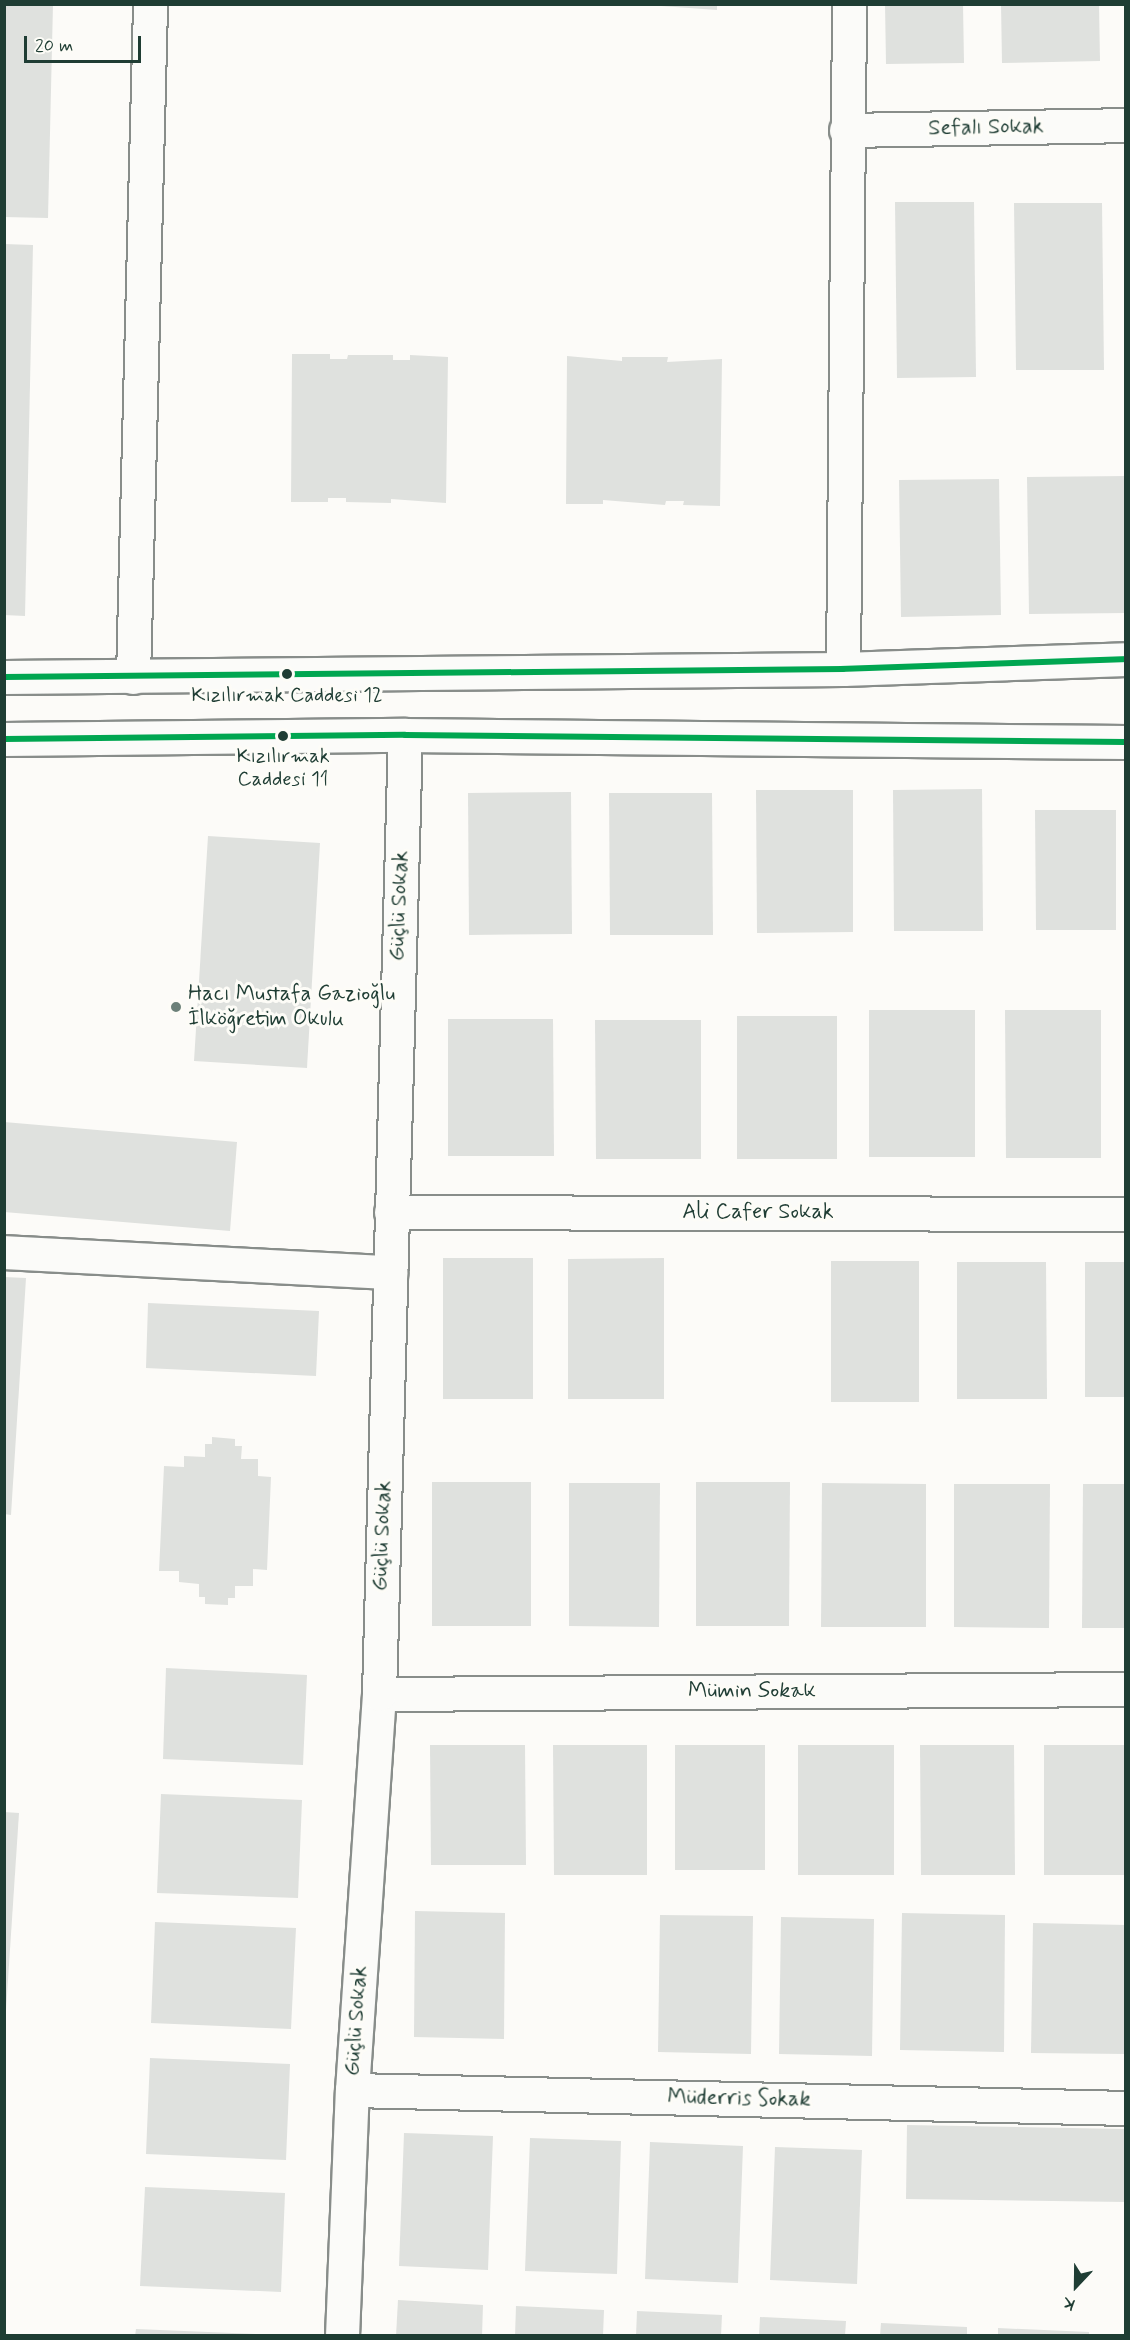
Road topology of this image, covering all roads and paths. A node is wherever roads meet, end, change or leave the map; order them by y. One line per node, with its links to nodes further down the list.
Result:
1 (150, 4): 8 (street)
2 (849, 4): 4 (street)
3 (1125, 125): 4 (street, Sefalı Sokak)
4 (846, 130): 6 (street)
5 (1125, 659): 6 (street)
6 (843, 669): 8 (street)
7 (4, 677): 8 (street)
8 (133, 677)
9 (405, 735): 10 (street); 11 (street); 12 (street, Güçlü Sokak)
10 (4, 739)
11 (1125, 742)
12 (391, 1212): 13 (street, Ali Cafer Sokak); 15 (street, Güçlü Sokak)
13 (1125, 1214)
14 (4, 1252): 15 (street)
15 (390, 1272): 17 (street, Güçlü Sokak)
16 (1125, 1689): 17 (street, Mümin Sokak)
17 (379, 1694): 18 (street, Güçlü Sokak)
18 (352, 2090): 19 (street, Müderris Sokak); 20 (street, Güçlü Sokak)
19 (1125, 2108)
20 (342, 2336)

